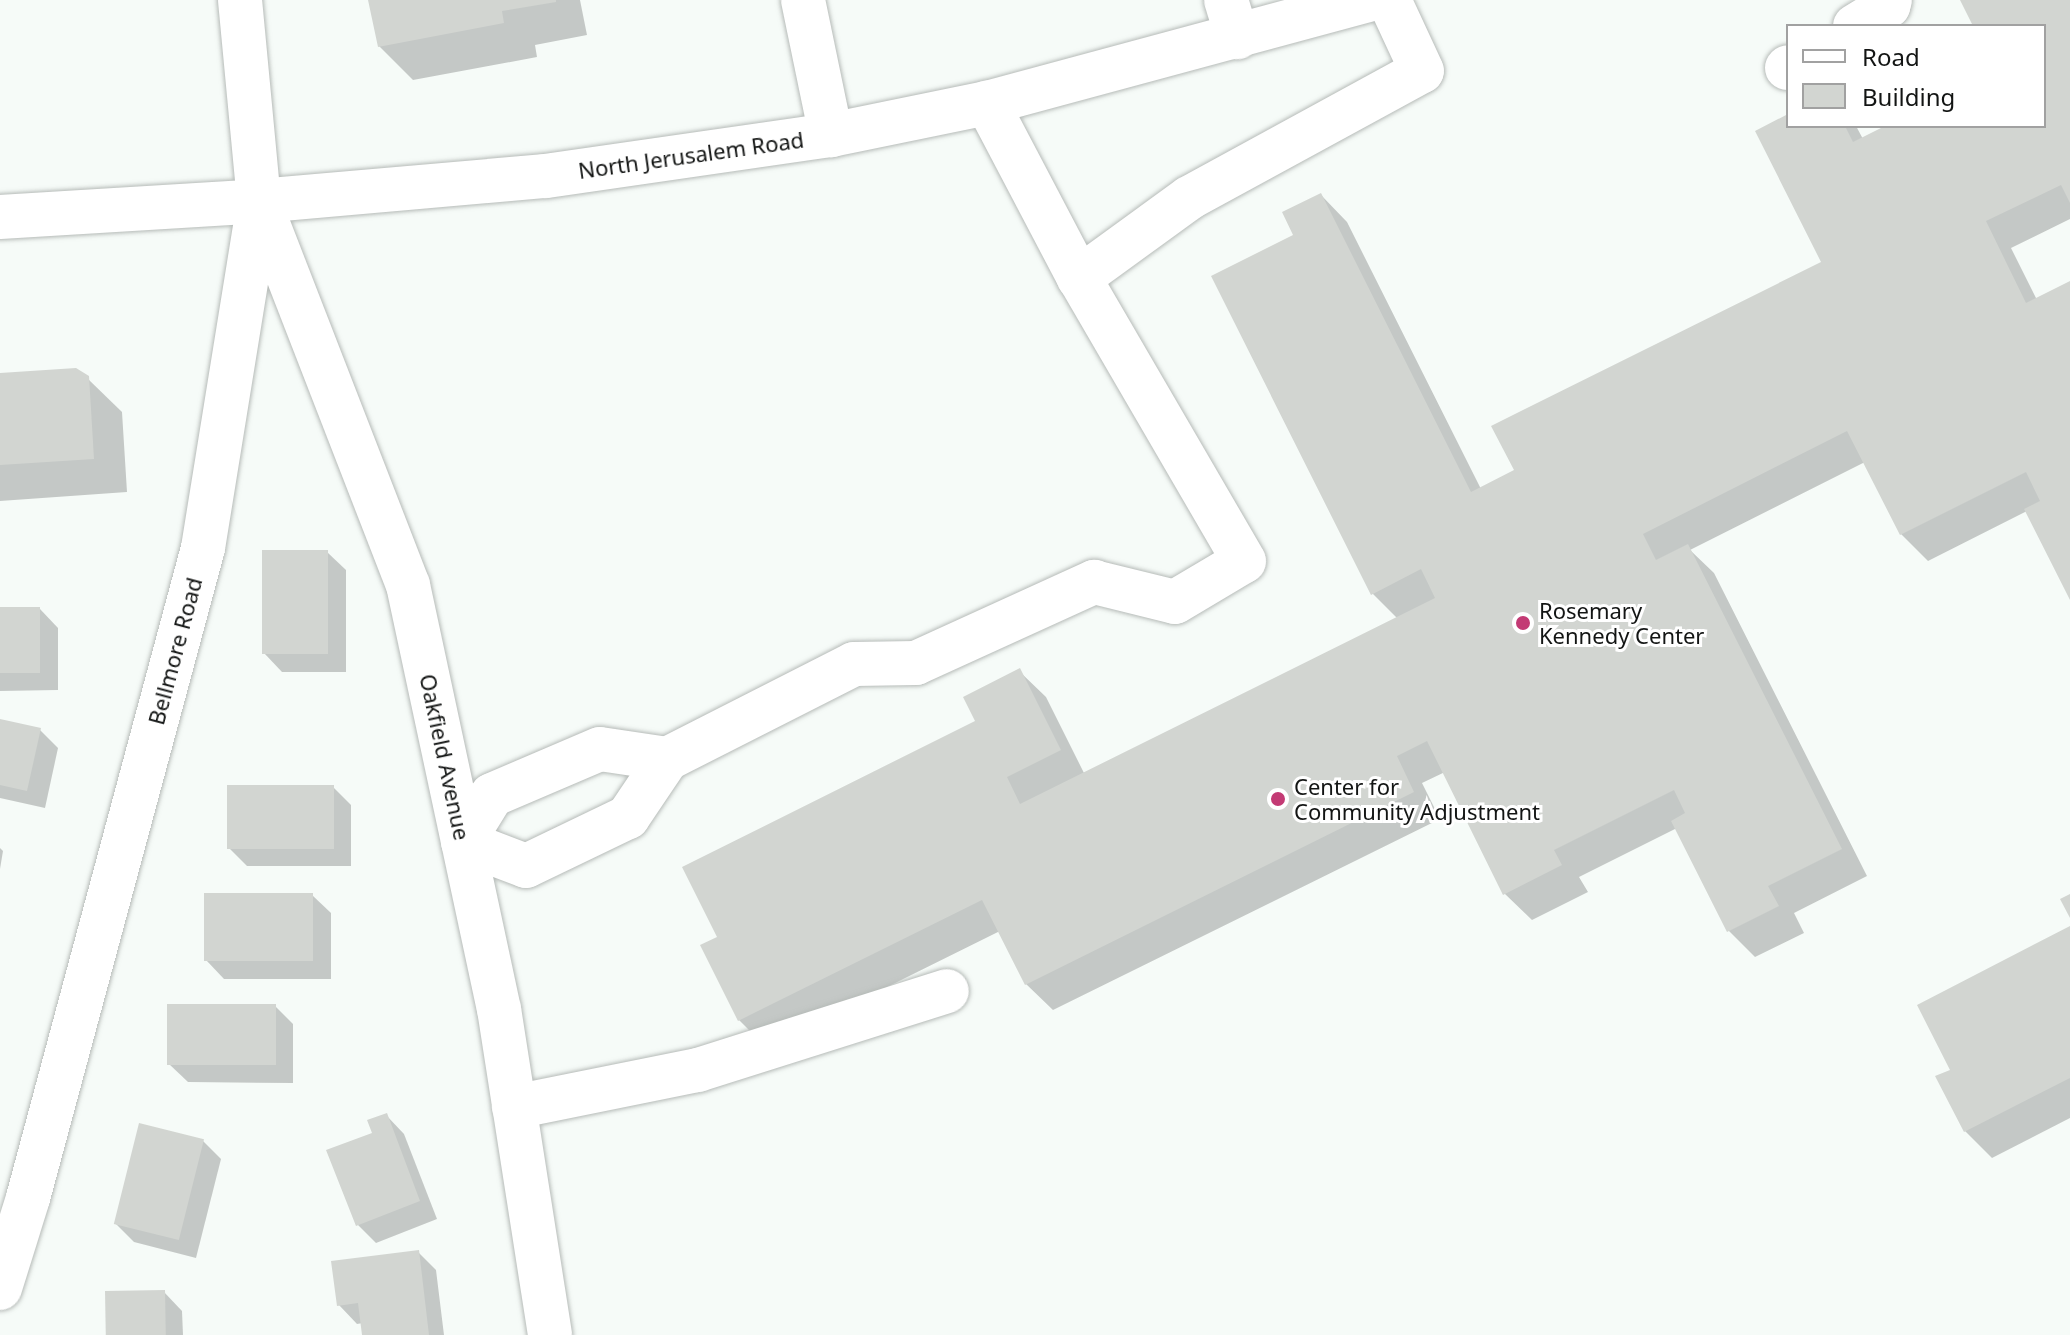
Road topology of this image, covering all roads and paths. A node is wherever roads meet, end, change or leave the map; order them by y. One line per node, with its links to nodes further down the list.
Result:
1 (240, 0): 10 (main road, Bellmore Road)
2 (803, 0): 9 (main road)
3 (1368, 0): 6 (main road, North Jerusalem Road)
4 (1389, 0): 12 (main road)
5 (1890, 0): 7 (main road)
6 (1232, 19): 8 (main road, North Jerusalem Road)
7 (1858, 24)
8 (987, 103): 9 (main road, North Jerusalem Road); 12 (main road)
9 (831, 135): 10 (main road, North Jerusalem Road)
10 (259, 201): 11 (main road, North Jerusalem Road); 14 (main road, Oakfield Avenue); 17 (main road, Bellmore Road)
11 (0, 217)
12 (1079, 278): 13 (main road)
13 (667, 759): 14 (main road); 14 (main road)
14 (463, 842): 16 (main road, Oakfield Avenue)
15 (947, 991): 16 (main road)
16 (514, 1107): 18 (main road, Oakfield Avenue)
17 (0, 1288)
18 (550, 1335)

